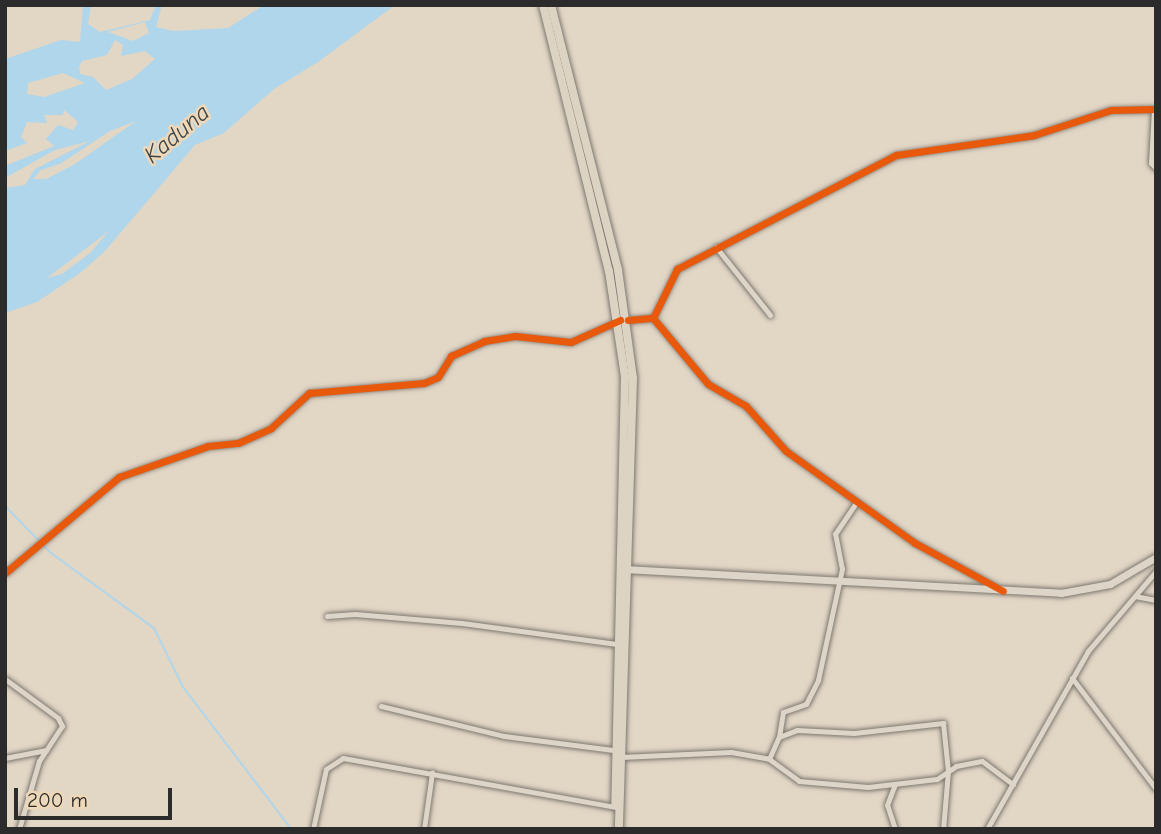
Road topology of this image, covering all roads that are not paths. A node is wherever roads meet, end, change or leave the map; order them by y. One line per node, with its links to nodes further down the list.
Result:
1 (543, 5): 8 (main road)
2 (551, 5): 8 (main road)
3 (1155, 109): 4 (street); 5 (street)
4 (1156, 167)
5 (716, 247): 6 (street); 7 (street)
6 (770, 315)
7 (653, 318): 8 (street); 9 (street)
8 (624, 320): 11 (main road); 13 (street)
9 (855, 503): 14 (street); 15 (street)
10 (1156, 557): 15 (main road)
11 (623, 569): 14 (main road); 19 (main road); 26 (main road)
12 (1156, 571): 16 (street)
13 (5, 573)
14 (840, 582): 15 (main road); 23 (street)
15 (1003, 591)
16 (1135, 596): 17 (street); 20 (street)
17 (1156, 600)
18 (327, 616): 19 (street)
19 (617, 645): 25 (main road)
20 (1072, 678): 32 (street); 33 (street)
21 (5, 679): 24 (street)
22 (381, 706): 25 (street)
23 (779, 737): 28 (street); 29 (street)
24 (46, 750): 27 (street); 35 (street)
25 (613, 750): 34 (main road)
26 (621, 757): 28 (street); 38 (main road)
27 (5, 758)
28 (769, 760): 31 (street)
29 (948, 771): 31 (street); 32 (street); 40 (street)
30 (432, 773): 34 (street); 36 (street); 37 (street)
31 (895, 784): 39 (street)
32 (1013, 784): 41 (street)
33 (1156, 789)
34 (615, 807): 38 (main road)
35 (19, 829)
36 (313, 829)
37 (424, 829)
38 (616, 829)
39 (895, 829)
40 (943, 829)
41 (987, 829)

